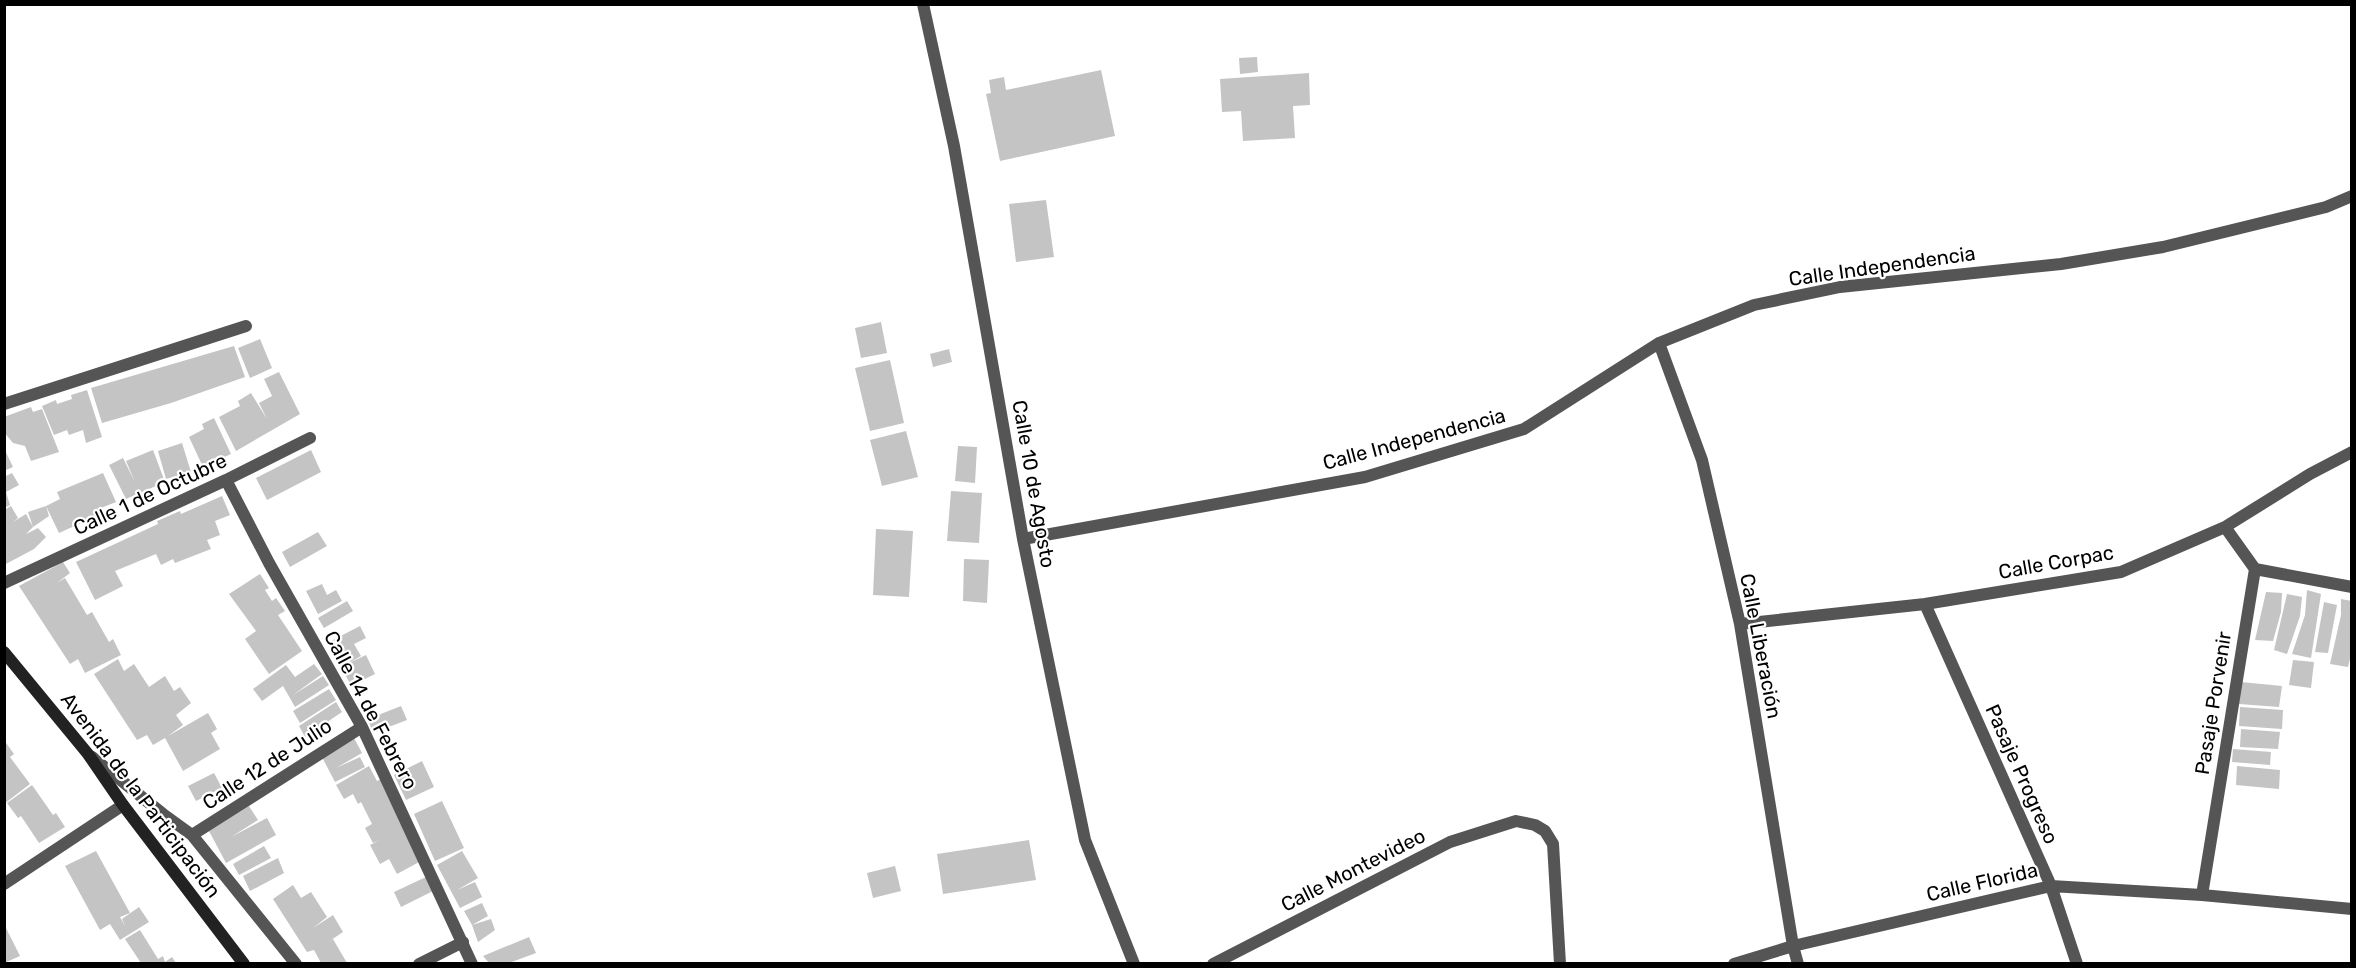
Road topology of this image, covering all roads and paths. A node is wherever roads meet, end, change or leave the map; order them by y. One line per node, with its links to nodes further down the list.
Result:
1 (923, 4): 10 (street, Calle 10 de Agosto)
2 (2352, 196): 4 (street, Calle Independencia)
3 (246, 326): 5 (street)
4 (1659, 343): 10 (street, Calle Independencia); 15 (street, Calle Liberación)
5 (4, 404)
6 (310, 438): 8 (street, Calle 1 de Octubre)
7 (2352, 452): 9 (street, Calle Corpac)
8 (226, 480): 12 (street, Calle 1 de Octubre); 17 (street, Calle 14 de Febrero)
9 (2225, 527): 11 (street); 14 (street, Calle Corpac)
10 (1023, 539): 31 (street, Calle 10 de Agosto)
11 (2255, 569): 13 (street); 23 (street, Pasaje Porvenir)
12 (4, 584)
13 (2352, 587)
14 (1925, 604): 15 (street, Calle Corpac); 22 (street, Pasaje Progreso)
15 (1740, 624): 26 (street, Calle Liberación)
16 (4, 652): 18 (main road, Avenida de la Participación)
17 (362, 727): 20 (street, Calle 12 de Julio); 25 (street, Calle 14 de Febrero)
18 (88, 754): 19 (main road, Avenida de la Participación); 20 (street)
19 (123, 805): 21 (street); 27 (main road, Avenida de la Participación)
20 (192, 835): 28 (street)
21 (4, 885)
22 (2051, 886): 23 (street, Calle Florida); 26 (street, Calle Florida); 36 (street, Pasaje Progreso)
23 (2202, 895): 24 (street, Calle Florida)
24 (2352, 909)
25 (463, 942): 29 (street); 30 (street, Calle 14 de Febrero)
26 (1793, 946): 34 (street, Calle Florida); 35 (street, Calle Liberación)
27 (244, 963)
28 (296, 963)
29 (419, 963)
30 (472, 963)
31 (1134, 963)
32 (1213, 963): 33 (street, Calle Montevideo)
33 (1560, 963)
34 (1734, 963)
35 (1798, 963)
36 (2077, 963)

